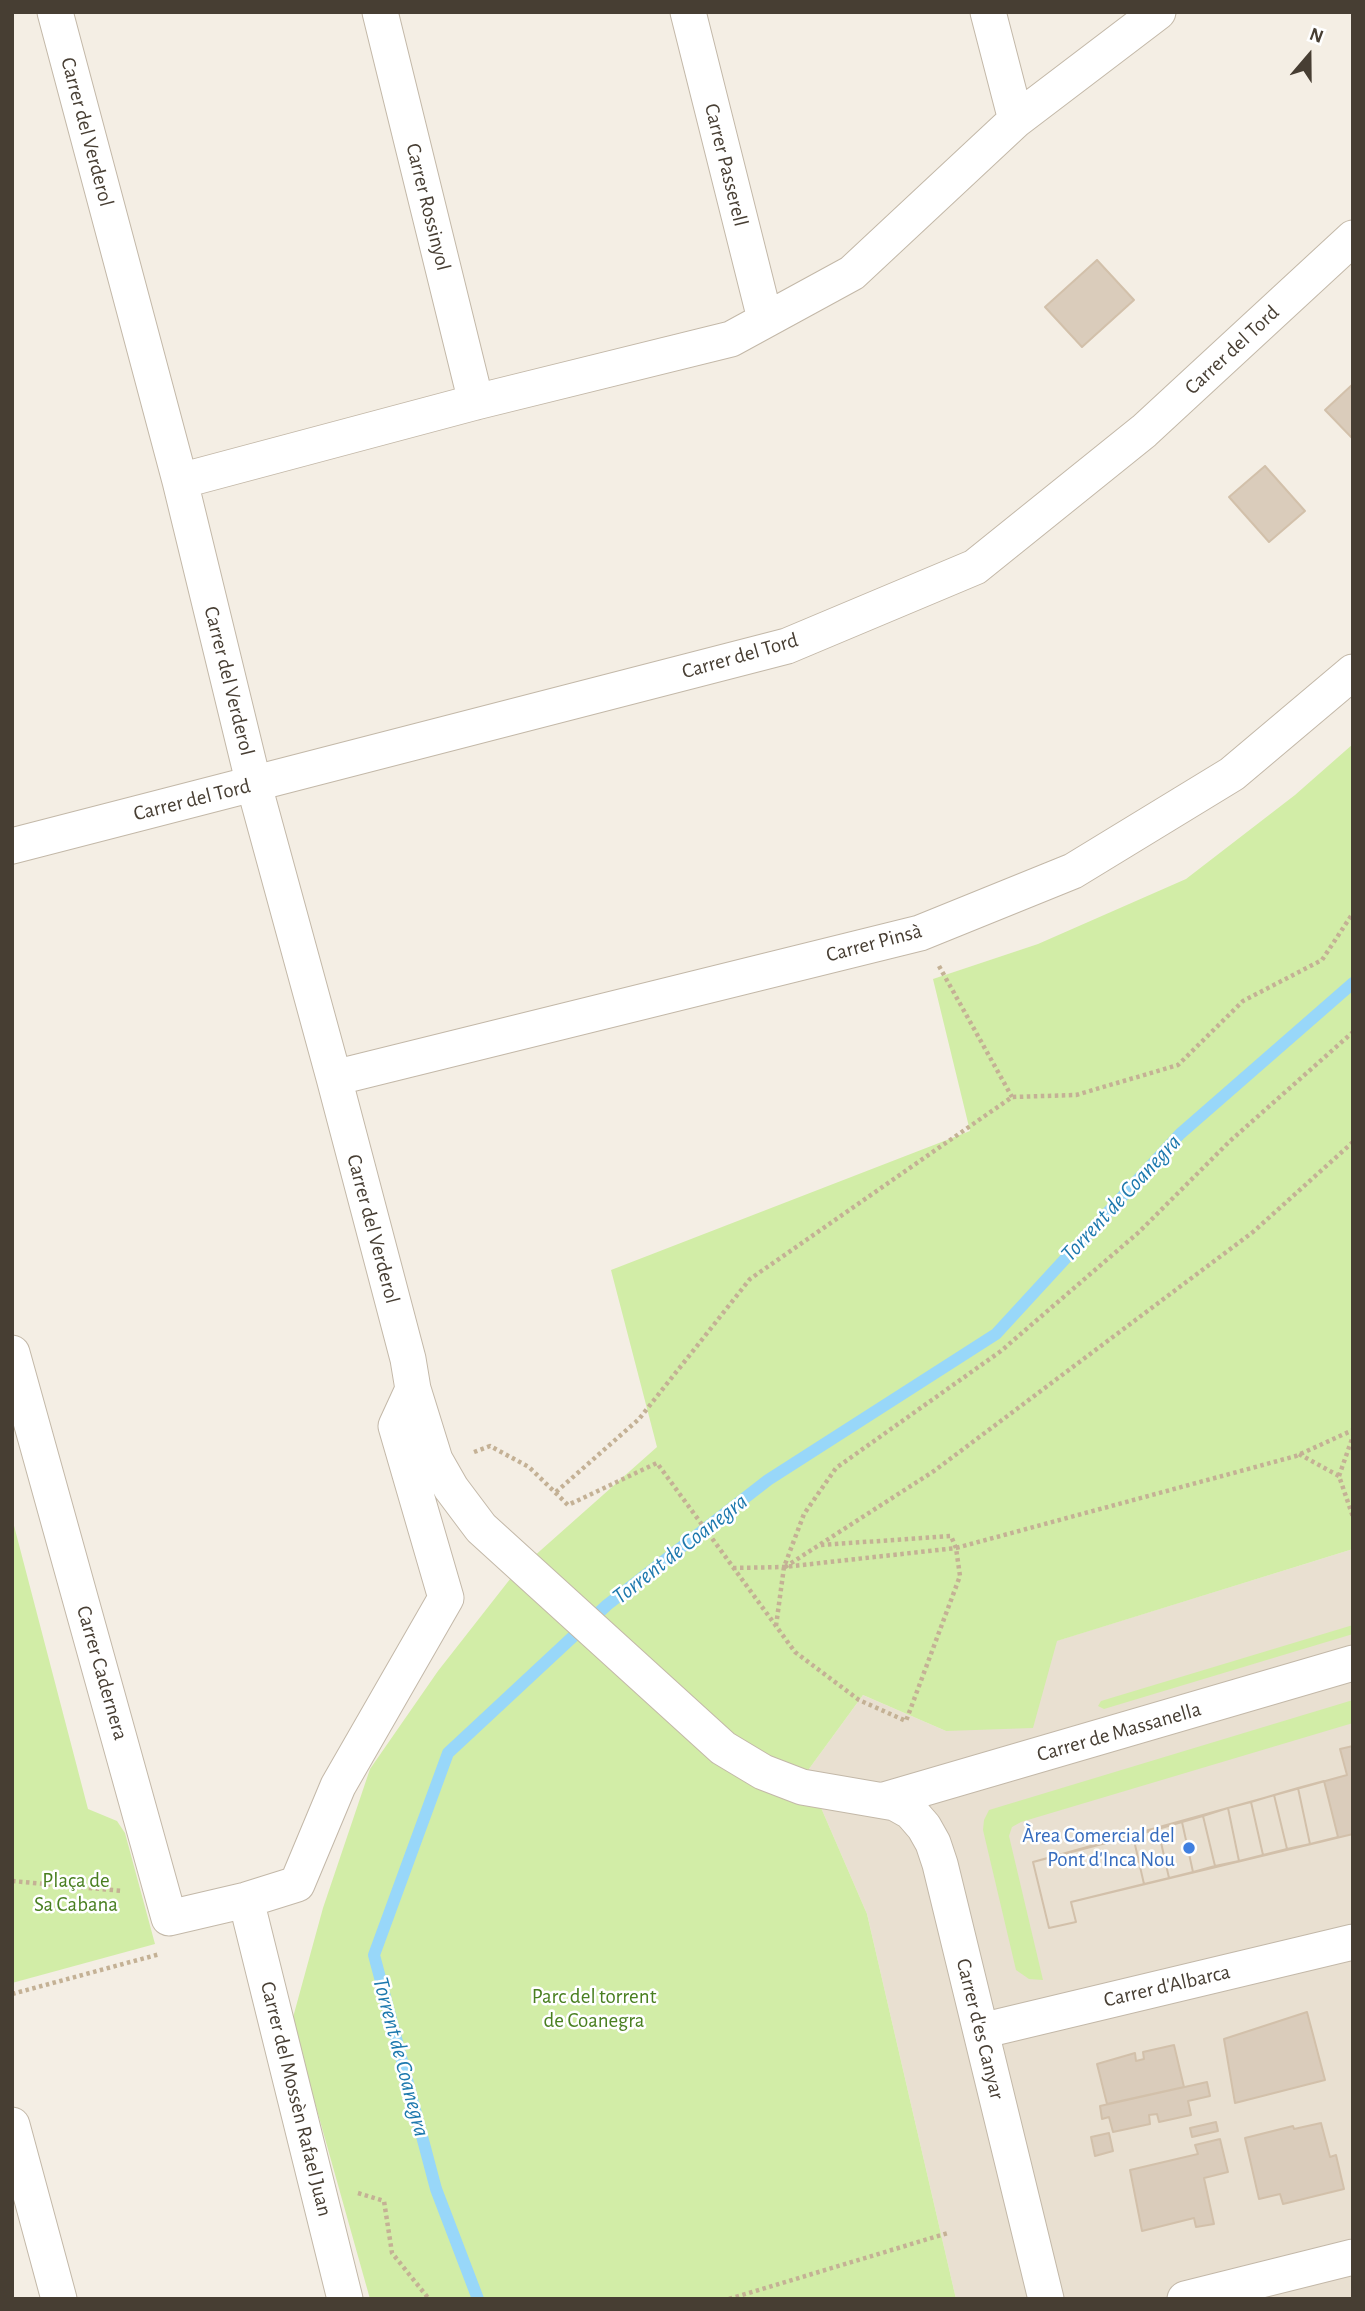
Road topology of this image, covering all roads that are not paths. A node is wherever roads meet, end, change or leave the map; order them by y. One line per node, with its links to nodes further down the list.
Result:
1 (55, 12): 10 (street, Carrer del Verderol)
2 (380, 12): 9 (street, Carrer Rossinyol)
3 (688, 12): 8 (street, Carrer Passerell)
4 (988, 12): 6 (street)
5 (1157, 12): 6 (street)
6 (1016, 120): 8 (street)
7 (1353, 238): 12 (street, Carrer del Tord)
8 (765, 319): 9 (street)
9 (476, 402): 10 (street)
10 (180, 481): 12 (street, Carrer del Verderol)
11 (1353, 672): 14 (street, Carrer Pinsà)
12 (254, 785): 13 (street, Carrer del Tord); 14 (street, Carrer del Verderol)
13 (12, 846)
14 (334, 1078): 16 (street, Carrer del Verderol)
15 (12, 1353): 19 (street, Carrer Cadernera)
16 (413, 1389): 18 (street, Carrer del Verderol); 19 (street)
17 (1353, 1663): 18 (street, Carrer de Massanella)
18 (875, 1799): 21 (street, Carrer d'es Canyar)
19 (246, 1900): 25 (street, Carrer del Mossèn Rafael Juan)
20 (1353, 1942): 21 (street, Carrer d'Albarca)
21 (981, 2031): 26 (street, Carrer d'es Canyar)
22 (12, 2125): 24 (street)
23 (1353, 2258): 27 (street)
24 (59, 2299)
25 (345, 2299)
26 (1045, 2299)
27 (1185, 2299)

